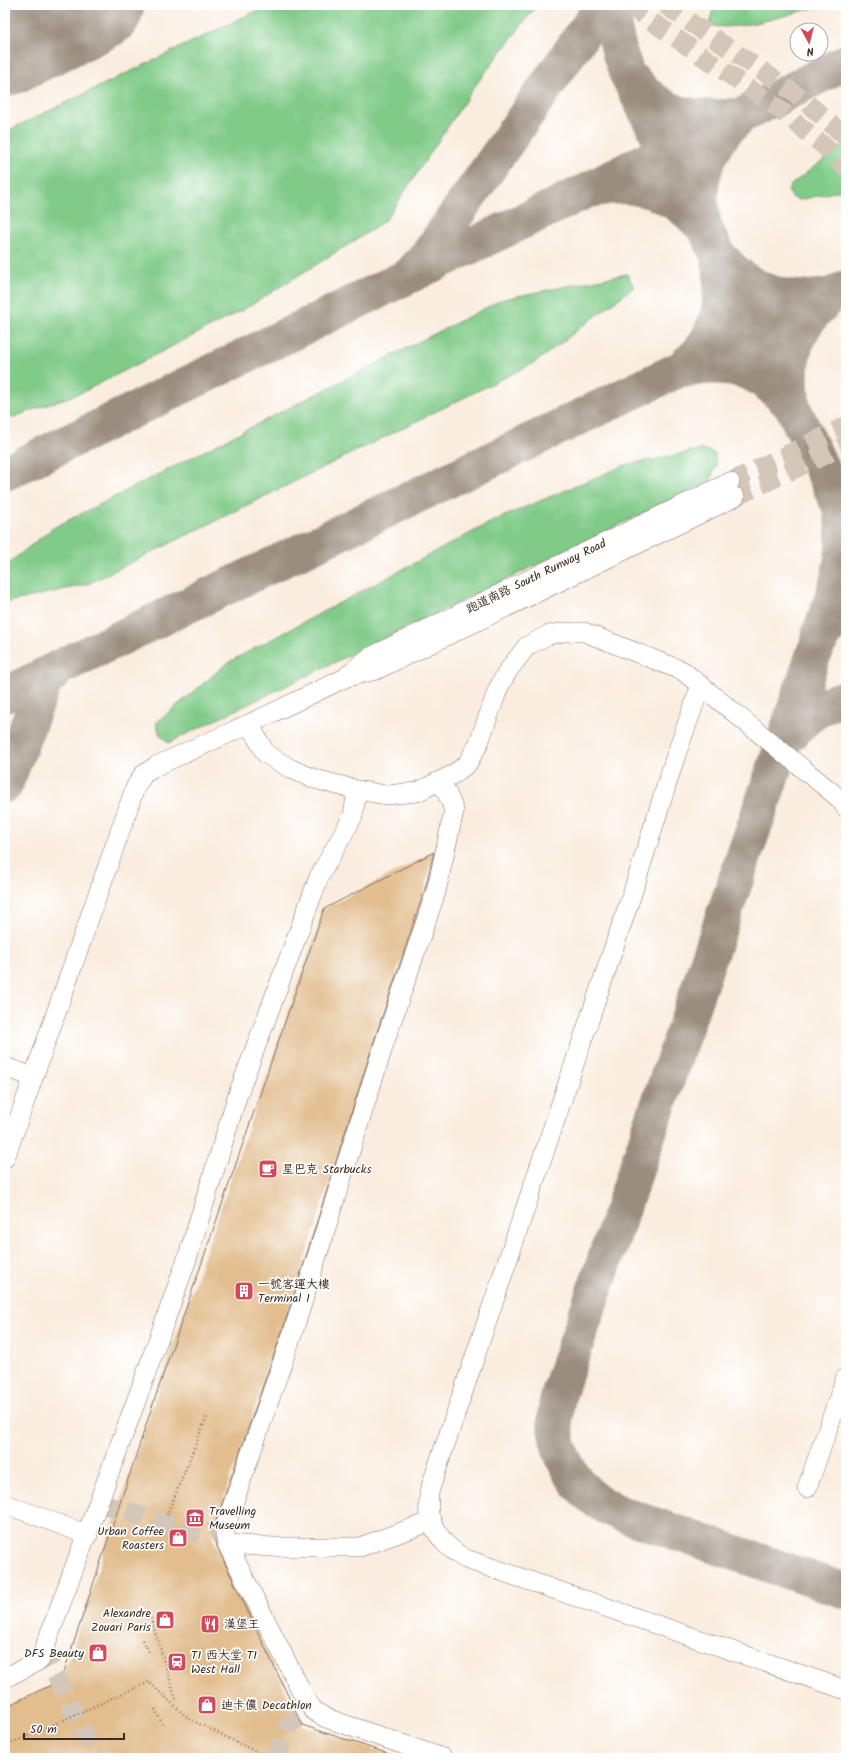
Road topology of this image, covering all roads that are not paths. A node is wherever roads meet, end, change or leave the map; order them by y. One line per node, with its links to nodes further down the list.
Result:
1 (732, 489): 3 (lane, 跑道南路 South Runway Road)
2 (701, 685): 4 (lane); 6 (lane); 13 (lane)
3 (249, 724): 5 (lane); 8 (lane, 跑道南路 South Runway Road)
4 (441, 781): 5 (lane); 15 (lane)
5 (357, 790): 14 (lane)
6 (846, 808)
7 (5, 1067): 8 (lane)
8 (33, 1077): 9 (lane, 跑道南路 South Runway Road)
9 (5, 1158)
10 (846, 1377): 11 (lane)
11 (807, 1488)
12 (5, 1504): 14 (lane)
13 (432, 1521): 15 (lane); 17 (lane)
14 (88, 1534): 16 (lane)
15 (227, 1544): 18 (lane)
16 (5, 1678)
17 (846, 1690)
18 (443, 1758)

